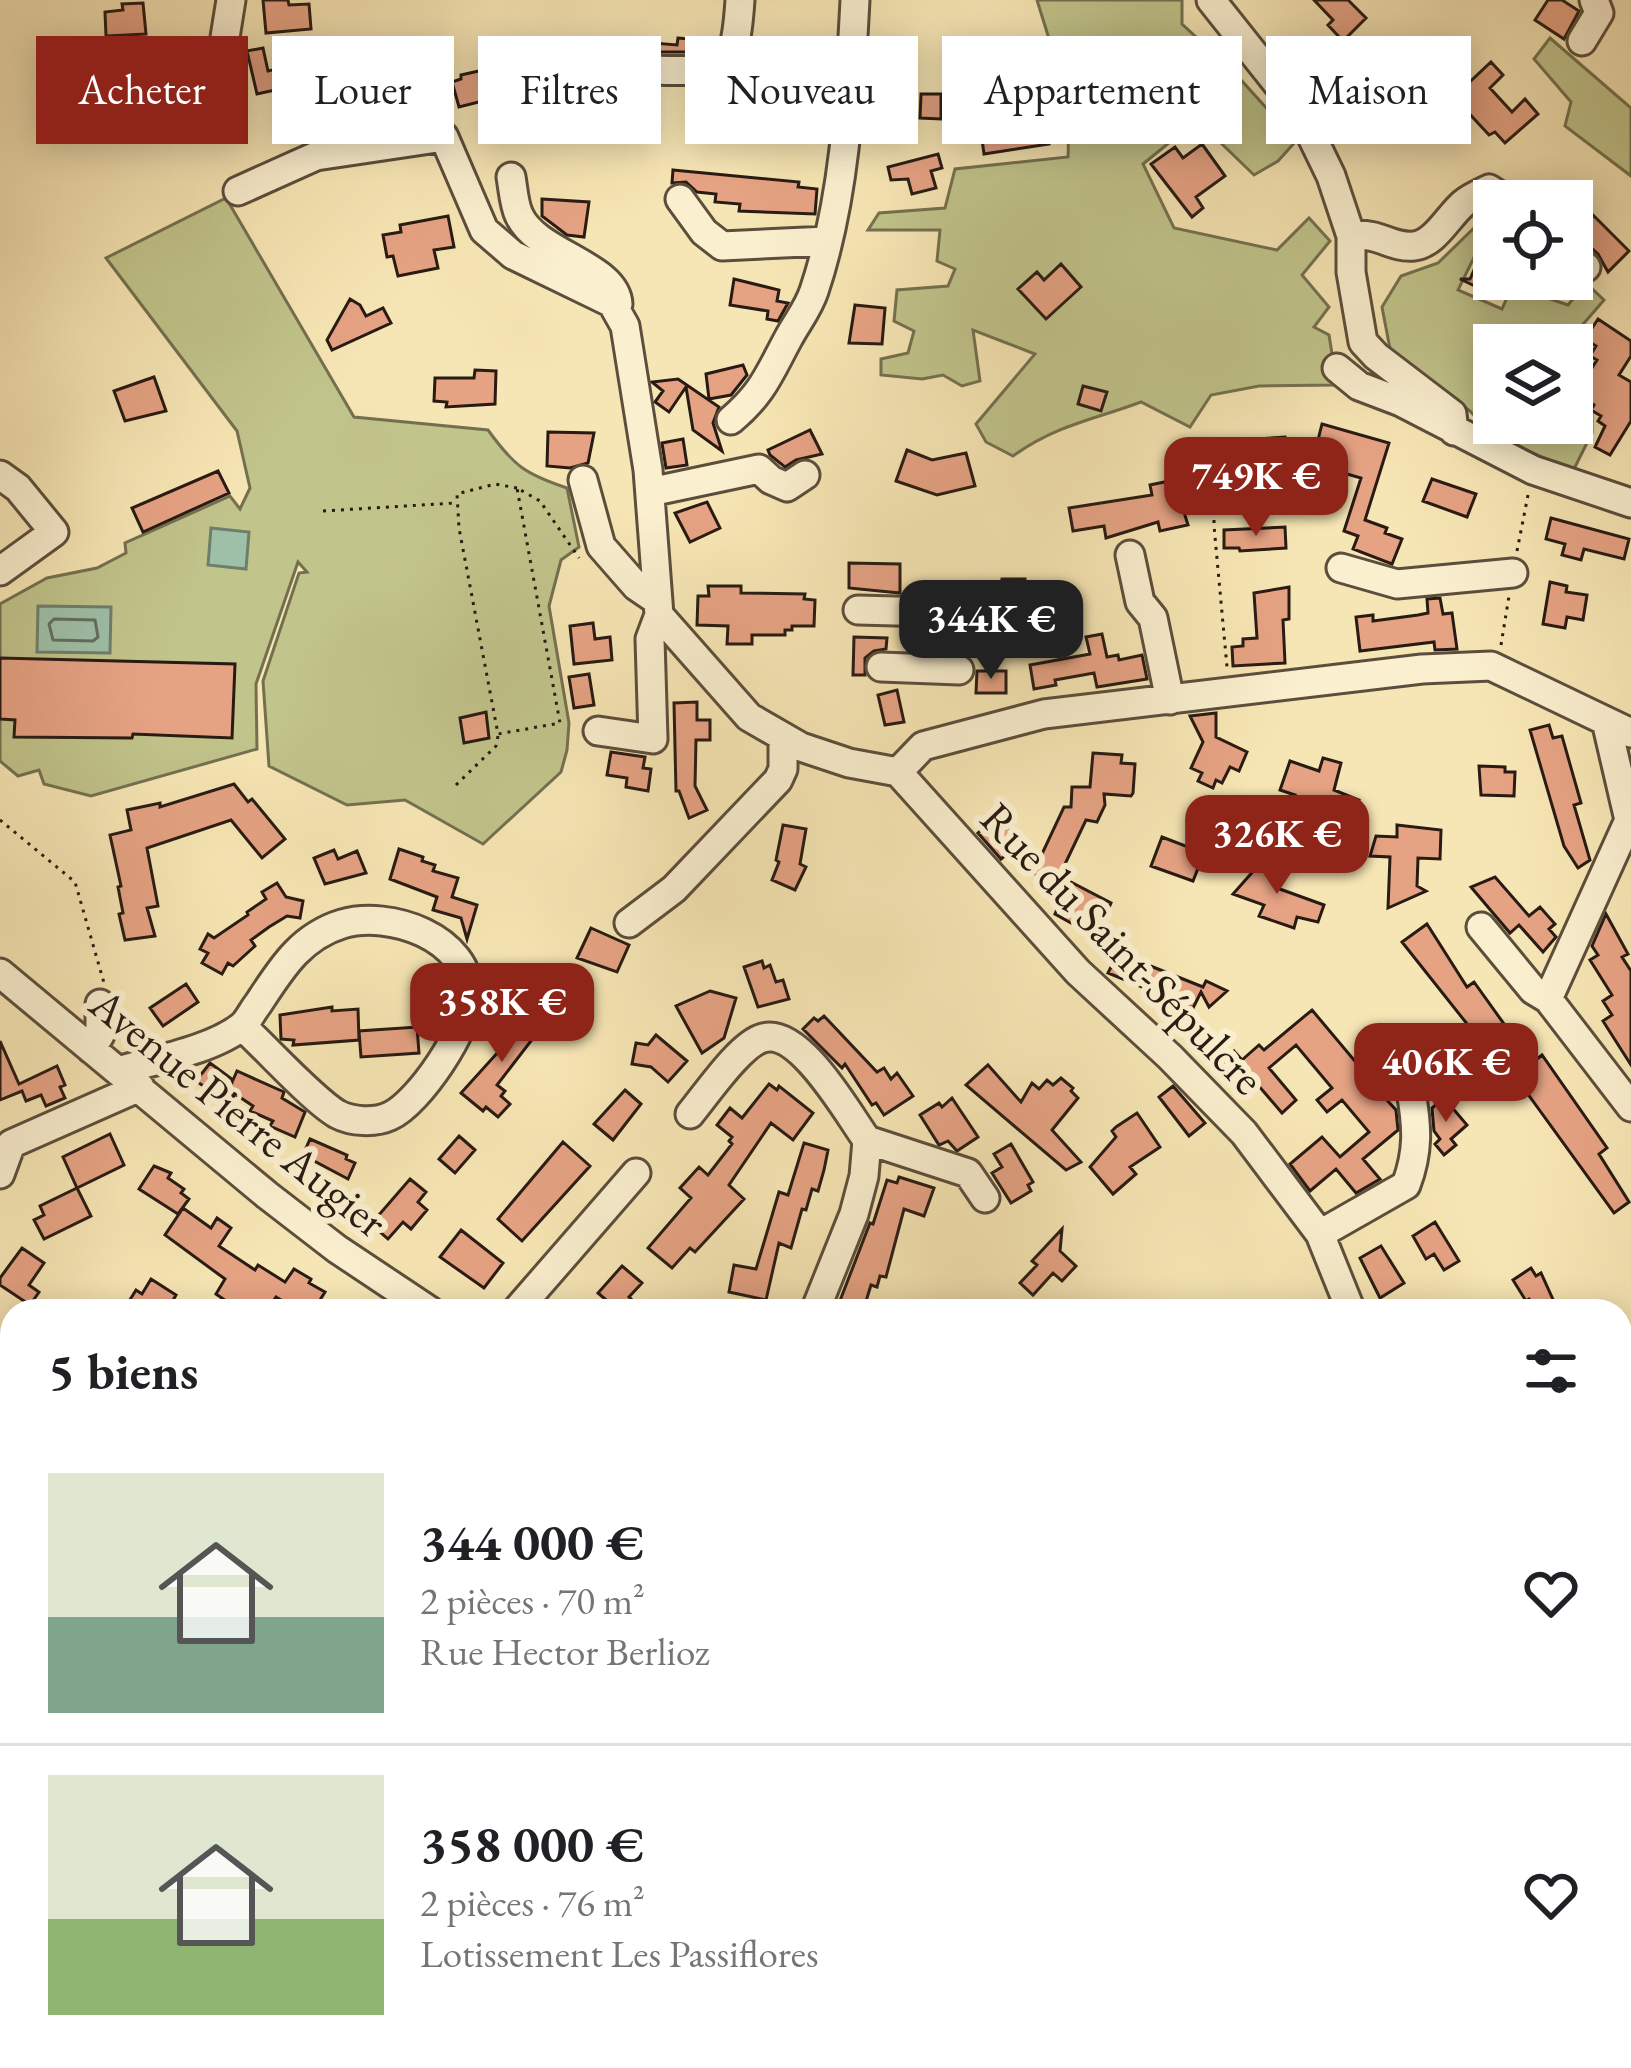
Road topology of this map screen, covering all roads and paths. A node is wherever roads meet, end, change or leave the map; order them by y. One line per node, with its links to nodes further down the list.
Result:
1 (231, 0): 6 (street)
2 (740, 0): 8 (street)
3 (855, 0): 14 (street)
4 (1211, 0): 13 (street)
5 (1594, 0): 7 (street)
6 (225, 36)
7 (1582, 40)
8 (661, 70)
9 (511, 177): 15 (street)
10 (238, 190): 15 (street)
11 (1473, 198): 13 (street)
12 (680, 199): 14 (street)
13 (1351, 236): 18 (street)
14 (827, 241): 17 (street)
15 (618, 314): 24 (street)
16 (1337, 368): 18 (street)
17 (731, 420)
18 (1454, 431): 26 (street)
19 (1214, 466): 38 (path)
20 (0, 475): 31 (street)
21 (805, 475): 24 (street)
22 (583, 480): 34 (street)
23 (517, 488): 25 (path); 29 (path); 42 (path)
24 (650, 492): 34 (street)
25 (457, 503): 27 (path); 42 (path)
26 (1631, 503)
27 (323, 511)
28 (1130, 556): 39 (street)
29 (581, 561)
30 (1341, 568): 32 (street)
31 (0, 571)
32 (1513, 573)
33 (961, 602): 35 (street)
34 (658, 608): 41 (street); 43 (street)
35 (858, 610)
36 (881, 667): 37 (street)
37 (959, 670)
38 (1229, 692): 39 (street); 40 (street)
39 (1170, 700): 44 (street)
40 (1618, 727): 50 (street)
41 (598, 730)
42 (498, 734): 45 (path)
43 (782, 737): 44 (street); 47 (street)
44 (898, 772): 63 (street, Rue du Saint-Sépulcre)
45 (456, 785)
46 (0, 820): 51 (path)
47 (629, 923)
48 (1481, 927): 50 (street)
49 (0, 973): 53 (street, Avenue Pierre Augier)
50 (1548, 999): 56 (street)
51 (100, 1004): 53 (street)
52 (242, 1026): 52 (street); 54 (street)
53 (91, 1049): 54 (street, Avenue Pierre Augier)
54 (136, 1084): 59 (street); 64 (street, Avenue Pierre Augier)
55 (1411, 1090): 63 (street)
56 (1631, 1107)
57 (690, 1114): 58 (street)
58 (867, 1140): 62 (street); 66 (street)
59 (6, 1142): 61 (street)
60 (636, 1173): 65 (street)
61 (0, 1174)
62 (985, 1198)
63 (1320, 1234): 67 (street, Rue du Saint-Sépulcre)
64 (412, 1299)
65 (526, 1299)
66 (820, 1299)
67 (1346, 1299)

